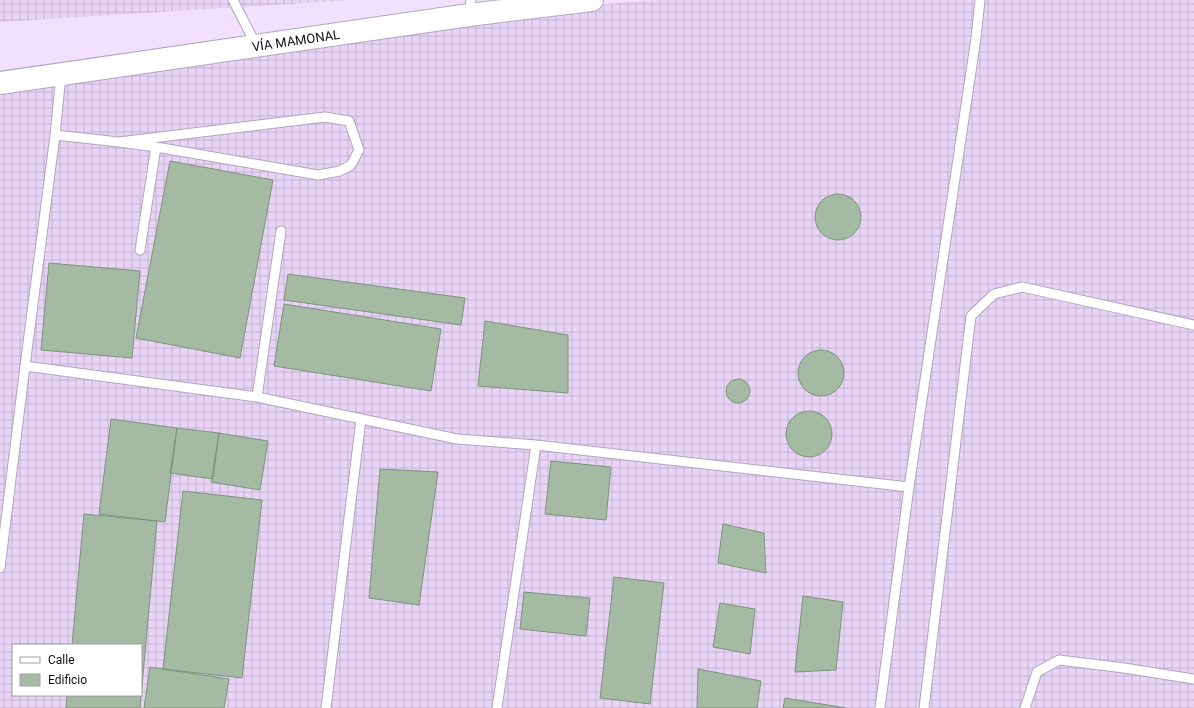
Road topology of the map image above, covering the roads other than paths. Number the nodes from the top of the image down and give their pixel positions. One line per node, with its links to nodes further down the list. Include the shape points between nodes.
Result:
1 (233, 0): 5 (lane)
2 (592, 0): 4 (street, VÍA MAMONAL)
3 (980, 0): 18 (lane)
4 (470, 8): 5 (street, VÍA MAMONAL)
5 (256, 46): 6 (street, VÍA MAMONAL)
6 (61, 75): 7 (street, VÍA MAMONAL); 8 (lane)
7 (0, 83)
8 (55, 135): 9 (lane); 14 (lane)
9 (119, 142): 10 (lane); 10 (lane, via 325,117 348,121 359,150 351,165 340,171 318,175)
10 (156, 147): 12 (lane)
11 (281, 231): 15 (lane)
12 (140, 250)
13 (1194, 325): 24 (lane, via 1022,287 994,294 971,316)
14 (25, 366): 15 (lane); 19 (lane)
15 (257, 397): 16 (lane)
16 (361, 419): 17 (lane, via 457,439); 21 (lane)
17 (536, 445): 18 (lane); 22 (lane)
18 (909, 487): 23 (lane)
19 (0, 568)
20 (1194, 678): 25 (lane, via 1059,660 1037,672)
21 (326, 708)
22 (497, 708)
23 (880, 708)
24 (924, 708)
25 (1025, 708)

